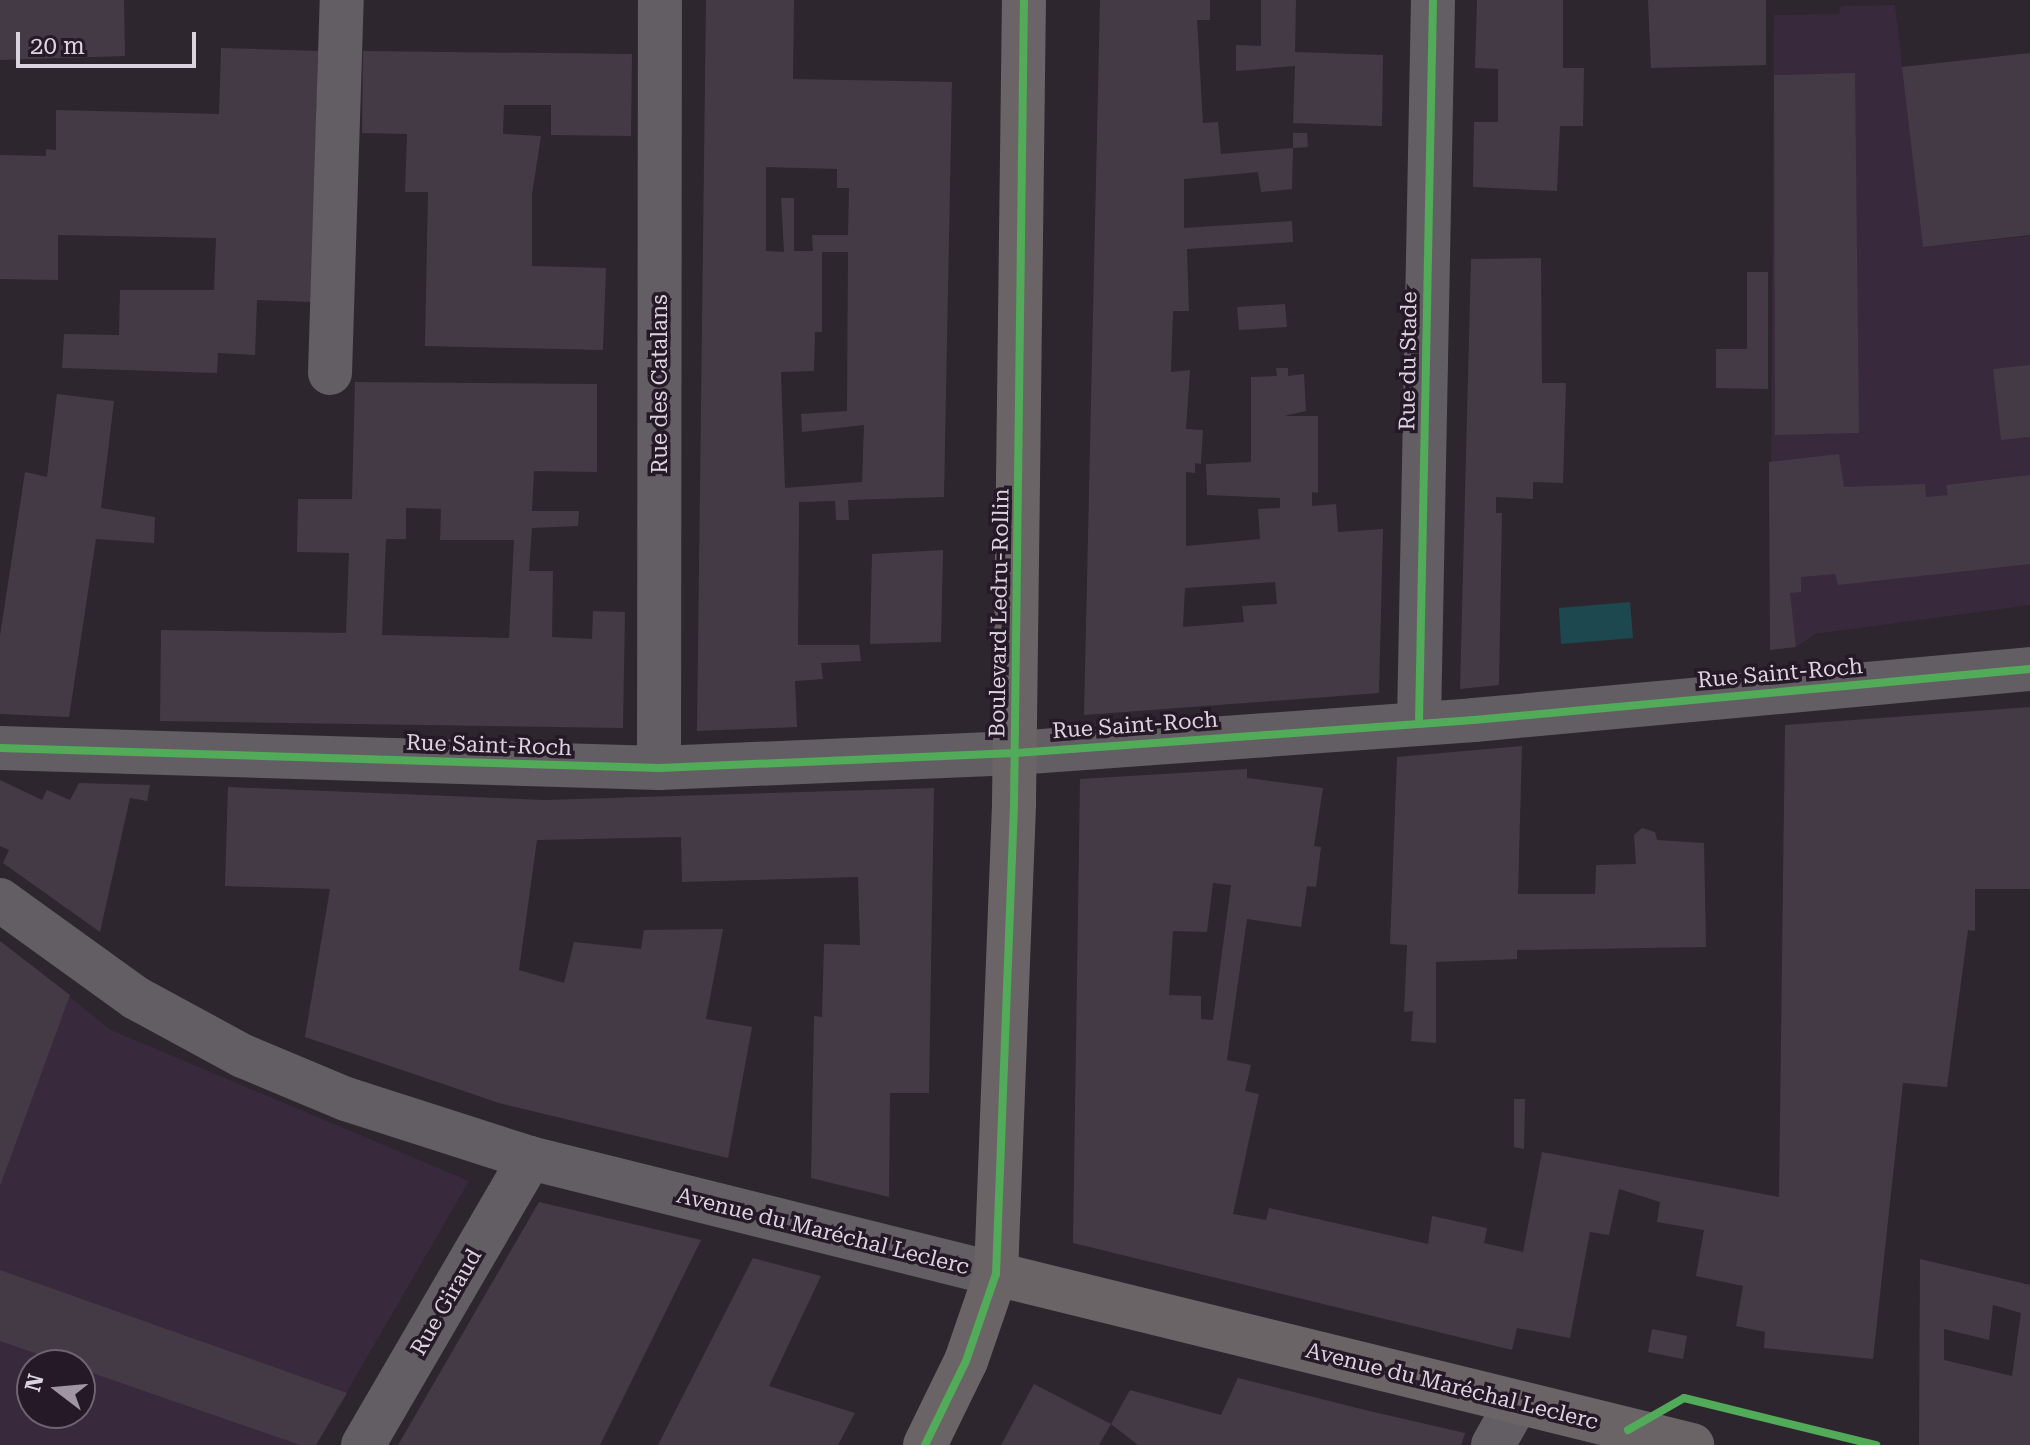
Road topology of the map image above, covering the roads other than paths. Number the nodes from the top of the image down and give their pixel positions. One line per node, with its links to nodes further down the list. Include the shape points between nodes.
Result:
1 (342, 0): 5 (street)
2 (660, 0): 10 (street, Rue des Catalans)
3 (1024, 0): 9 (main road, Boulevard Ledru-Rollin)
4 (1433, 0): 7 (street, Rue du Stade)
5 (330, 373)
6 (2030, 669): 7 (street, Rue Saint-Roch)
7 (1419, 722): 9 (street, Rue Saint-Roch)
8 (0, 748): 10 (street, Rue Saint-Roch)
9 (1015, 753): 10 (street, Rue Saint-Roch); 13 (main road, Boulevard Ledru-Rollin)
10 (659, 768)
11 (0, 900): 12 (street, Avenue du Maréchal Leclerc, via 136,998 243,1056 346,1099)
12 (530, 1158): 13 (street, Avenue du Maréchal Leclerc); 15 (street, Rue Giraud)
13 (996, 1274): 14 (main road, Avenue du Maréchal Leclerc); 16 (main road, Boulevard Ledru-Rollin, via 966,1361)
14 (1516, 1404): 17 (street); 18 (main road, Avenue du Maréchal Leclerc)
15 (363, 1445)
16 (925, 1445)
17 (1493, 1445)
18 (1692, 1445)

